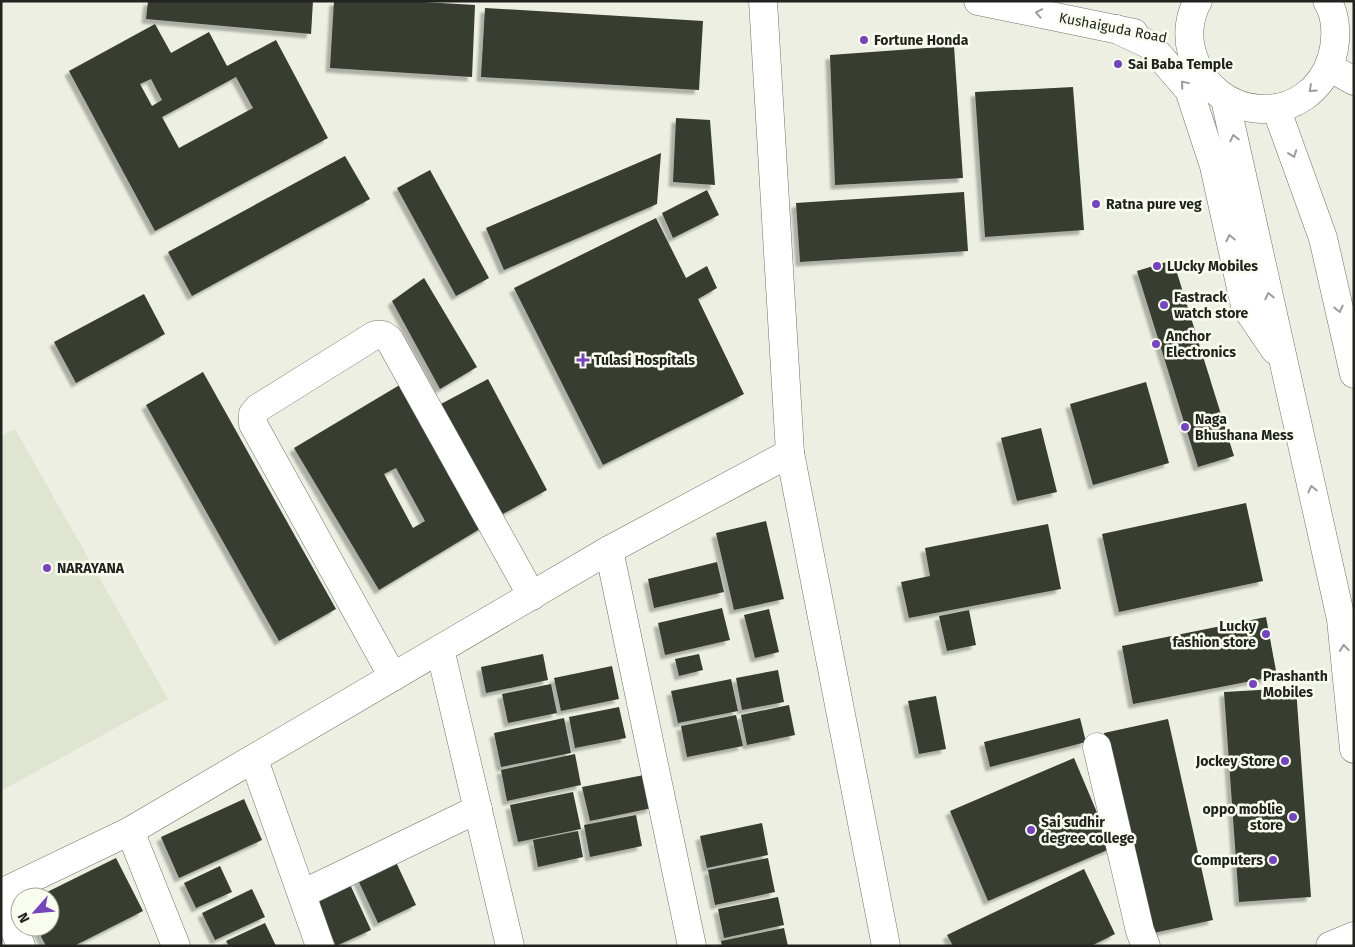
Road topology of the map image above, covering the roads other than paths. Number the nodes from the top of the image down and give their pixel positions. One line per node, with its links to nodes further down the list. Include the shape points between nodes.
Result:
1 (763, 1): 14 (street)
2 (978, 1): 6 (street, Kushaiguda Road, one-way to 2)
3 (1198, 1): 7 (street, via 1190,24)
4 (1328, 3): 5 (street); 8 (street, via 1335,25 1335,47)
5 (1354, 18)
6 (1116, 29): 7 (street, Kushaiguda Road); 12 (street, one-way to 6, via 1245,306 1214,166 1189,90 1150,45)
7 (1189, 44): 10 (street, via 1196,66 1208,84)
8 (1329, 67): 9 (street); 11 (street, one-way to 11, via 1316,86 1298,100)
9 (1354, 81)
10 (1225, 99): 11 (street, via 1258,109); 12 (street, one-way to 10)
11 (1276, 108): 13 (street, one-way to 13, via 1323,238)
12 (1283, 361): 20 (street, one-way to 12, via 1341,619)
13 (1354, 374)
14 (790, 453): 15 (street); 32 (street)
15 (609, 550): 16 (street); 31 (street)
16 (532, 596): 17 (street); 18 (street, via 389,339 375,335 258,408 253,414 252,424)
17 (440, 649): 18 (street); 22 (street)
18 (393, 677): 21 (street)
19 (1097, 747): 33 (street)
20 (1354, 749)
21 (254, 760): 23 (street); 24 (street)
22 (478, 809): 24 (street); 27 (street)
23 (130, 831): 25 (street); 29 (street)
24 (302, 894): 30 (street)
25 (1, 895): 28 (street)
26 (1354, 936): 34 (street)
27 (506, 944)
28 (21, 946)
29 (176, 946)
30 (320, 946)
31 (692, 946)
32 (886, 946)
33 (1146, 946)
34 (1330, 946)

